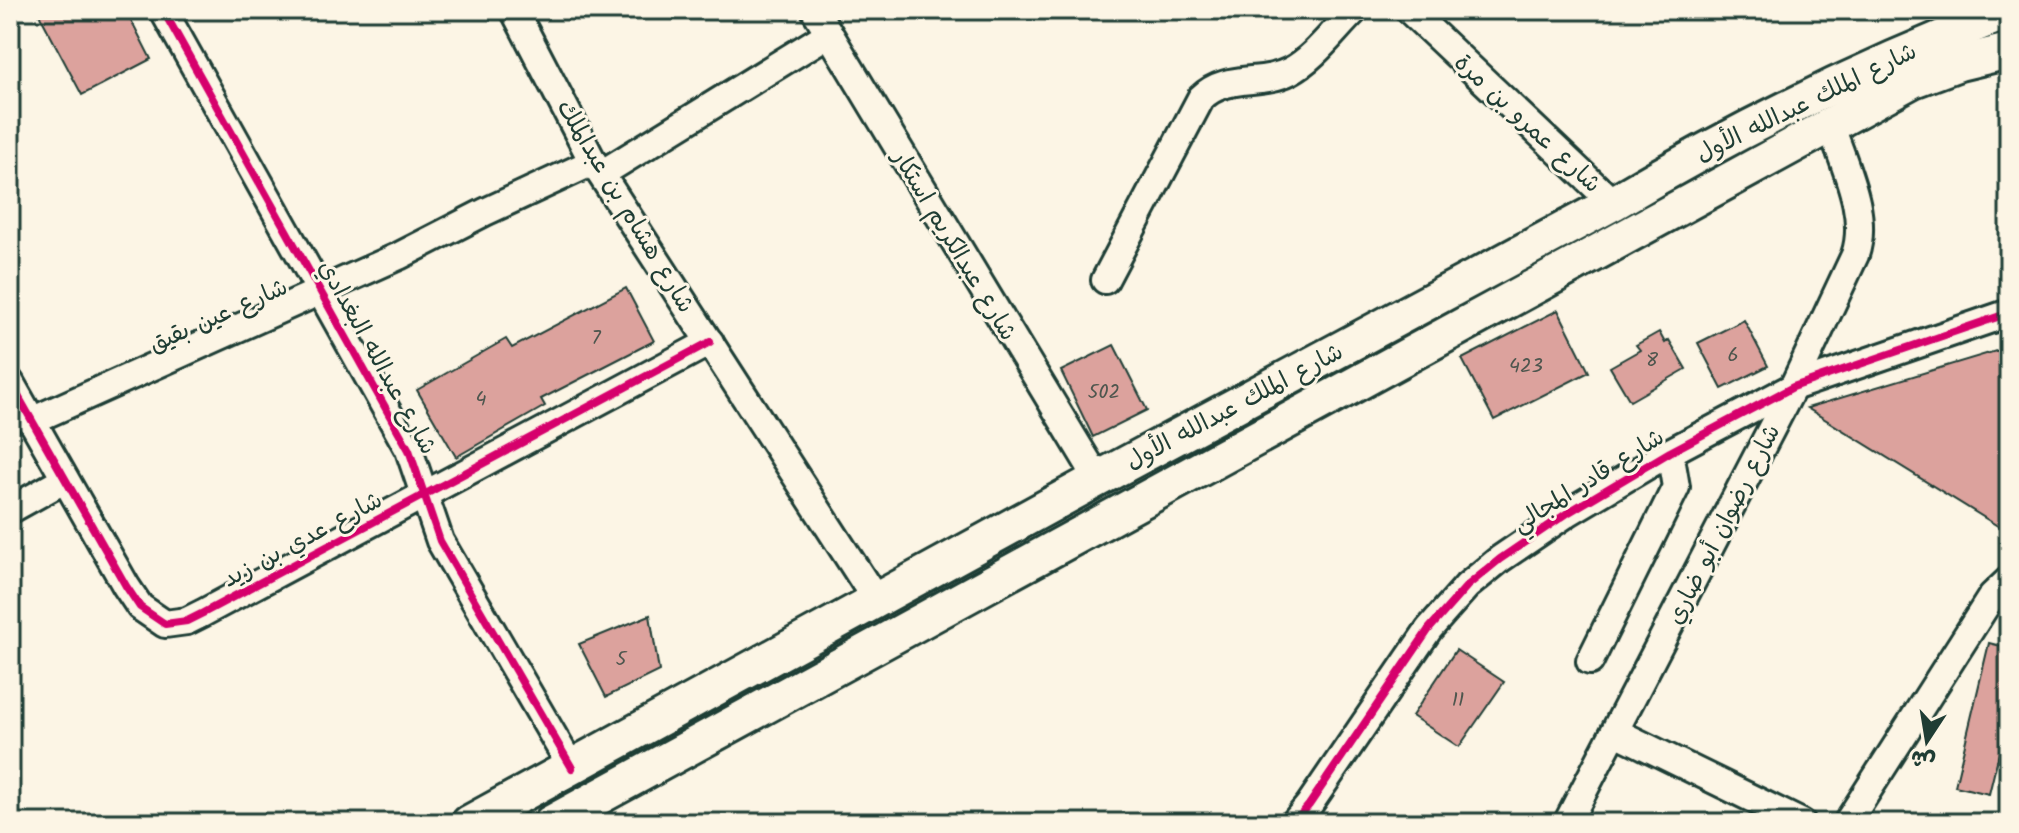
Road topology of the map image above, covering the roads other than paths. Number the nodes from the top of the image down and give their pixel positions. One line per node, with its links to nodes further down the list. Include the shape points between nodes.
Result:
1 (163, 10): 15 (street, شارع عبدالله البغدادي)
2 (514, 10): 12 (street, شارع هشام بن عبدالملك)
3 (815, 10): 8 (street, شارع عبدالكريم استكار)
4 (1355, 10): 14 (street, via 1289,71 1217,85 1201,98)
5 (1409, 10): 13 (street, شارع عمرو بن مرة)
6 (1945, 10): 9 (main road)
7 (2009, 11): 9 (main road, شارع الملك عبدالله الأول)
8 (828, 34): 12 (street, شارع عين بقيق); 22 (street, شارع عبدالكريم استكار)
9 (1919, 46): 13 (main road, شارع الملك عبدالله الأول, via 1676,166)
10 (2009, 51): 11 (main road, شارع الملك عبدالله الأول, via 1913,80)
11 (1831, 126): 19 (street, شارع رضوان أبو ضاري, via 1858,213 1859,243); 32 (main road, شارع الملك عبدالله الأول)
12 (597, 168): 15 (street, شارع عين بقيق); 17 (street, شارع هشام بن عبدالملك)
13 (1613, 203): 22 (main road, شارع الملك عبدالله الأول)
14 (1105, 280)
15 (319, 292): 20 (street, شارع عين بقيق); 24 (street, شارع عبدالله البغدادي, via 409,450)
16 (2009, 313): 19 (street, شارع قادر المجالي)
17 (710, 342): 24 (street, شارع عدي بن زيد); 27 (street, شارع هشام بن عبدالملك)
18 (10, 382): 20 (street, شارع عدي بن زيد)
19 (1793, 387): 21 (street, شارع قادر المجالي); 29 (street, شارع رضوان أبو ضاري)
20 (31, 421): 23 (street, شارع عدي بن زيد)
21 (1670, 452): 28 (street, via 1676,487); 33 (street, شارع قادر المجالي, via 1569,512 1467,586 1429,629)
22 (1098, 479): 27 (main road, شارع الملك عبدالله الأول)
23 (64, 480): 24 (street, شارع عدي بن زيد, via 140,607 165,624 187,621); 25 (street)
24 (426, 497): 30 (street, شارع عبدالله البغدادي, via 440,541)
25 (10, 510)
26 (2003, 590): 36 (street)
27 (876, 600): 30 (main road, شارع الملك عبدالله الأول)
28 (1590, 661)
29 (1616, 732): 34 (street, شارع رضوان أبو ضاري); 35 (street)
30 (572, 768): 31 (main road, شارع الملك عبدالله الأول)
31 (469, 823)
32 (551, 823)
33 (1294, 823)
34 (1567, 823)
35 (1802, 823)
36 (1847, 823)

